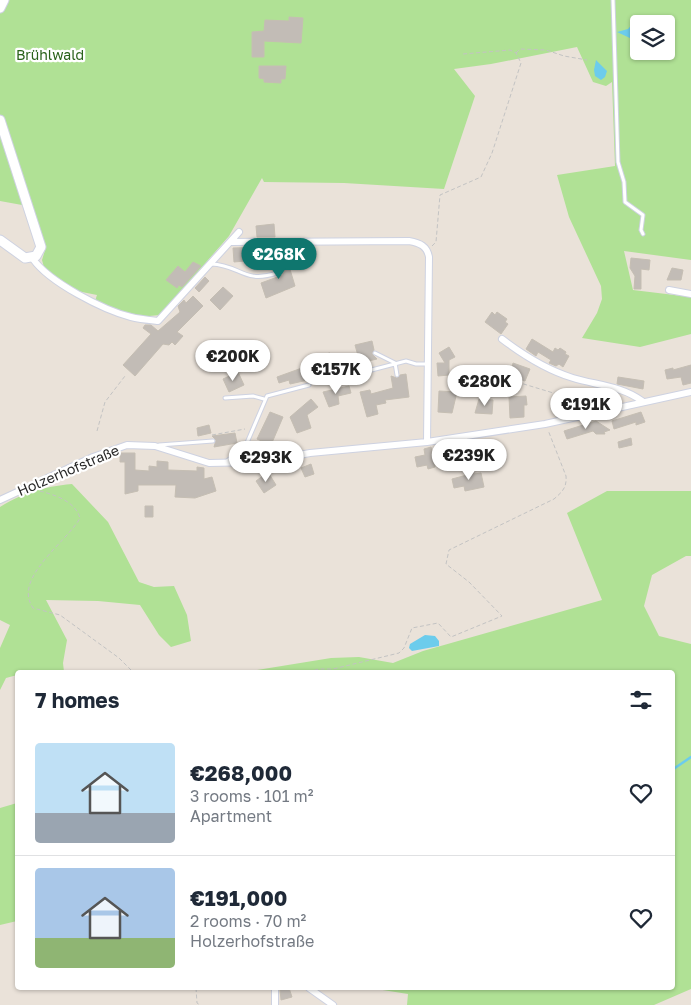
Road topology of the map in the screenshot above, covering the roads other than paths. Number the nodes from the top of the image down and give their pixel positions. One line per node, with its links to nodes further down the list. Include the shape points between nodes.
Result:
1 (4, 0): 3 (main road)
2 (614, 0): 6 (lane, via 618,162 625,202 643,216)
3 (0, 8)
4 (0, 120): 9 (main road, via 40,242 39,251)
5 (240, 232): 8 (street)
6 (643, 234)
7 (0, 240): 9 (main road, via 21,256)
8 (232, 242): 10 (street); 17 (street, via 419,242 428,250)
9 (33, 258): 10 (street, via 46,274 103,307 132,317 158,321)
10 (211, 264): 11 (lane, via 256,278)
11 (277, 273)
12 (668, 290): 13 (street)
13 (691, 294)
14 (502, 338): 24 (street, via 532,360 571,378 631,392)
15 (375, 353): 16 (lane)
16 (395, 363): 17 (lane); 18 (lane); 19 (lane, via 341,378)
17 (426, 364): 26 (street)
18 (397, 375)
19 (332, 384)
20 (309, 385): 23 (lane)
21 (691, 392): 24 (street, Holzerhofstraße)
22 (225, 398): 23 (lane, via 253,396)
23 (264, 399): 28 (lane, via 246,445)
24 (642, 401): 26 (street, Holzerhofstraße, via 561,421)
25 (213, 441): 27 (lane)
26 (427, 442): 28 (street, Holzerhofstraße)
27 (155, 446): 28 (street, Holzerhofstraße, via 209,463); 29 (street, Holzerhofstraße, via 127,445 93,456)
28 (224, 464)
29 (0, 500)
30 (275, 990): 32 (street)
31 (312, 990): 33 (street)
32 (275, 1005)
33 (333, 1005)

